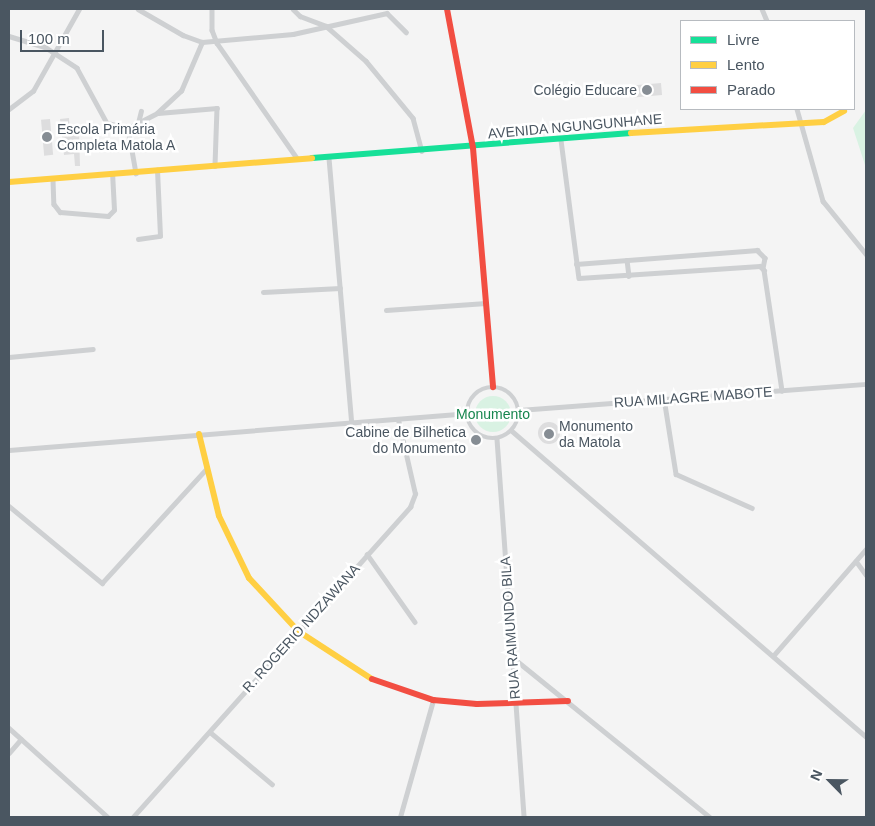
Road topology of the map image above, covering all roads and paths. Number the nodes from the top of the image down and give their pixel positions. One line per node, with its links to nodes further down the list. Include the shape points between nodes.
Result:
1 (79, 9): 11 (street)
2 (138, 9): 9 (street)
3 (212, 9): 10 (street)
4 (293, 9): 6 (street, via 300,16)
5 (447, 9): 21 (street)
6 (326, 26): 7 (street, via 387,13); 10 (street, via 293,34); 22 (street, via 366,61 413,118)
7 (406, 32)
8 (9, 36): 11 (street)
9 (202, 42): 10 (street); 16 (street, via 188,80)
10 (216, 42): 23 (street)
11 (54, 53): 12 (street, via 33,92); 19 (street, via 78,68 106,123)
12 (9, 109)
13 (797, 110): 17 (street)
14 (141, 111): 18 (street)
15 (844, 111): 17 (street, AVENIDA NGUNGUNHANE, via 833,120)
16 (158, 113): 18 (street); 25 (street, via 217,108)
17 (799, 122): 20 (street, AVENIDA NGUNGUNHANE); 32 (street, via 827,209)
18 (138, 123): 19 (street)
19 (128, 128): 27 (street)
20 (561, 140): 21 (street, AVENIDA NGUNGUNHANE); 34 (street)
21 (473, 148): 22 (street, AVENIDA NGUNGUNHANE); 39 (street)
22 (422, 151): 24 (street, AVENIDA NGUNGUNHANE)
23 (298, 158): 24 (street, AVENIDA NGUNGUNHANE); 25 (street, AVENIDA NGUNGUNHANE)
24 (329, 158): 37 (street)
25 (215, 166): 26 (street)
26 (157, 170): 27 (street); 31 (street, via 160,236)
27 (136, 173): 28 (street)
28 (112, 174): 29 (street); 29 (street, via 114,210 108,216 60,212 54,204)
29 (53, 180): 30 (street)
30 (9, 182)
31 (138, 239)
32 (866, 254)
33 (627, 260): 34 (street); 35 (street, via 757,250 765,258); 36 (street)
34 (576, 264): 36 (street, via 580,278)
35 (763, 268): 36 (street); 45 (street)
36 (629, 276)
37 (340, 288): 38 (street); 50 (street)
38 (263, 292)
39 (486, 303): 40 (street); 44 (street)
40 (386, 310)
41 (93, 349): 42 (street)
42 (9, 357)
43 (866, 384): 45 (street, RUA MILAGRE MABOTE)
44 (493, 387): 47 (street, via 513,396); 48 (street, via 474,396)
45 (782, 391): 46 (street, RUA MILAGRE MABOTE)
46 (664, 398): 47 (street, RUA MILAGRE MABOTE); 57 (street, via 676,474)
47 (519, 410): 51 (street)
48 (467, 413): 49 (street); 53 (street, via 476,433)
49 (398, 420): 50 (street); 59 (street, R. ROGERIO NDZAWANA, via 414,500)
50 (352, 424): 52 (street)
51 (512, 431): 53 (street); 65 (street)
52 (199, 434): 54 (street); 55 (street)
53 (497, 439): 64 (street, RUA RAIMUNDO BILA)
54 (9, 450)
55 (206, 469): 56 (street, via 102,583); 63 (street, via 219,516 249,578)
56 (9, 506)
57 (752, 508)
58 (866, 549): 60 (street)
59 (367, 554): 62 (street); 63 (street, R. ROGERIO NDZAWANA)
60 (856, 561): 61 (street); 65 (street)
61 (866, 575)
62 (415, 622)
63 (298, 631): 66 (street, via 346,666); 70 (street, R. ROGERIO NDZAWANA)
64 (511, 656): 67 (street); 68 (street, RUA RAIMUNDO BILA)
65 (773, 656): 71 (street)
66 (433, 700): 68 (street); 77 (street)
67 (568, 701): 68 (street); 79 (street)
68 (515, 703): 78 (street, RUA RAIMUNDO BILA)
69 (9, 728): 72 (street)
70 (210, 732): 74 (street); 76 (street, R. ROGERIO NDZAWANA)
71 (866, 736)
72 (21, 739): 73 (street); 75 (street)
73 (9, 754)
74 (272, 784)
75 (108, 817)
76 (133, 817)
77 (400, 817)
78 (524, 817)
79 (710, 817)

